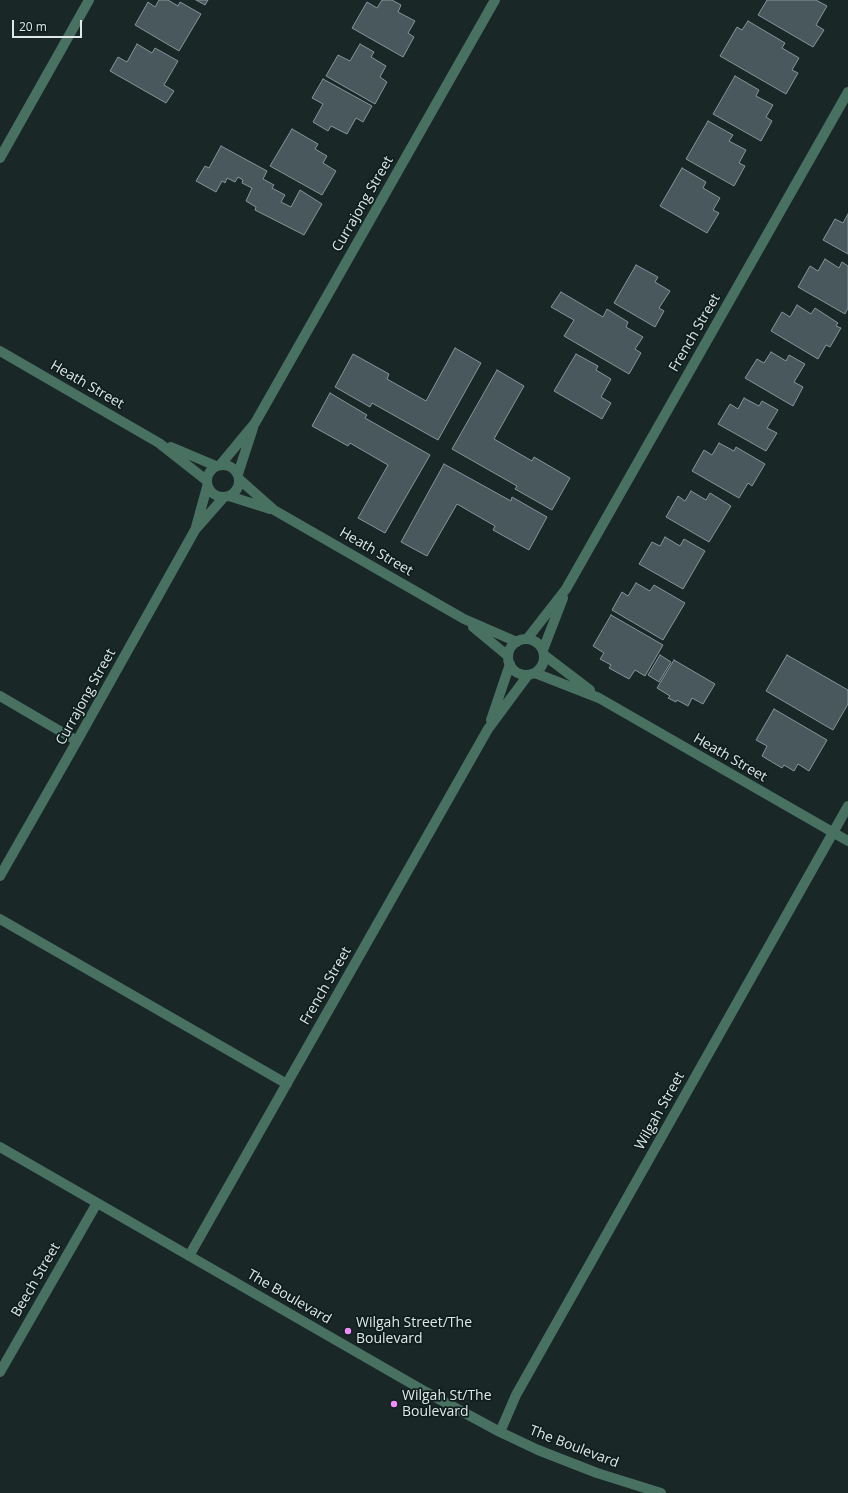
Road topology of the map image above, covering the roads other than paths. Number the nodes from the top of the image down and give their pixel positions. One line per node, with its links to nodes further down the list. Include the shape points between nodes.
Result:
1 (89, 0): 4 (street)
2 (495, 0): 6 (street, Currajong Street)
3 (848, 92): 14 (street, French Street)
4 (0, 158)
5 (0, 351): 7 (street, Heath Street)
6 (255, 423): 8 (street, Currajong Street); 9 (street, Currajong Street)
7 (160, 443): 8 (street, Heath Street); 10 (street, Heath Street)
8 (219, 465): 9 (street, via 231,467); 10 (street, via 209,471)
9 (238, 477): 11 (street, via 237,489); 12 (street, Heath Street)
10 (207, 484): 11 (street, via 214,495); 13 (street, Currajong Street)
11 (227, 496): 12 (street, Heath Street); 13 (street, Currajong Street)
12 (274, 510): 15 (street, Heath Street)
13 (195, 530): 24 (street, Currajong Street)
14 (566, 589): 16 (street, French Street); 18 (street, French Street)
15 (464, 619): 17 (street, Heath Street); 19 (street, Heath Street)
16 (527, 639): 17 (street); 18 (street, via 537,642)
17 (516, 642): 19 (street, via 512,646)
18 (544, 653): 20 (street, via 542,665); 22 (street, Heath Street)
19 (509, 660): 20 (street, via 517,673); 23 (street, French Street)
20 (532, 674): 22 (street, Heath Street); 23 (street, French Street)
21 (0, 696): 24 (street)
22 (599, 698): 26 (street, Heath Street)
23 (488, 729): 30 (street, French Street)
24 (78, 741): 28 (street, Currajong Street)
25 (848, 806): 26 (street, Wilgah Street)
26 (833, 833): 27 (street, Heath Street); 35 (street, Wilgah Street, via 516,1395)
27 (848, 841)
28 (0, 876)
29 (0, 919): 30 (street)
30 (286, 1084): 33 (street, French Street)
31 (0, 1147): 32 (street, The Boulevard)
32 (97, 1203): 33 (street, The Boulevard); 34 (street, Beech Street)
33 (189, 1256): 35 (street, The Boulevard)
34 (1, 1366)
35 (500, 1432): 36 (street, The Boulevard, via 597,1473)
36 (661, 1493)

